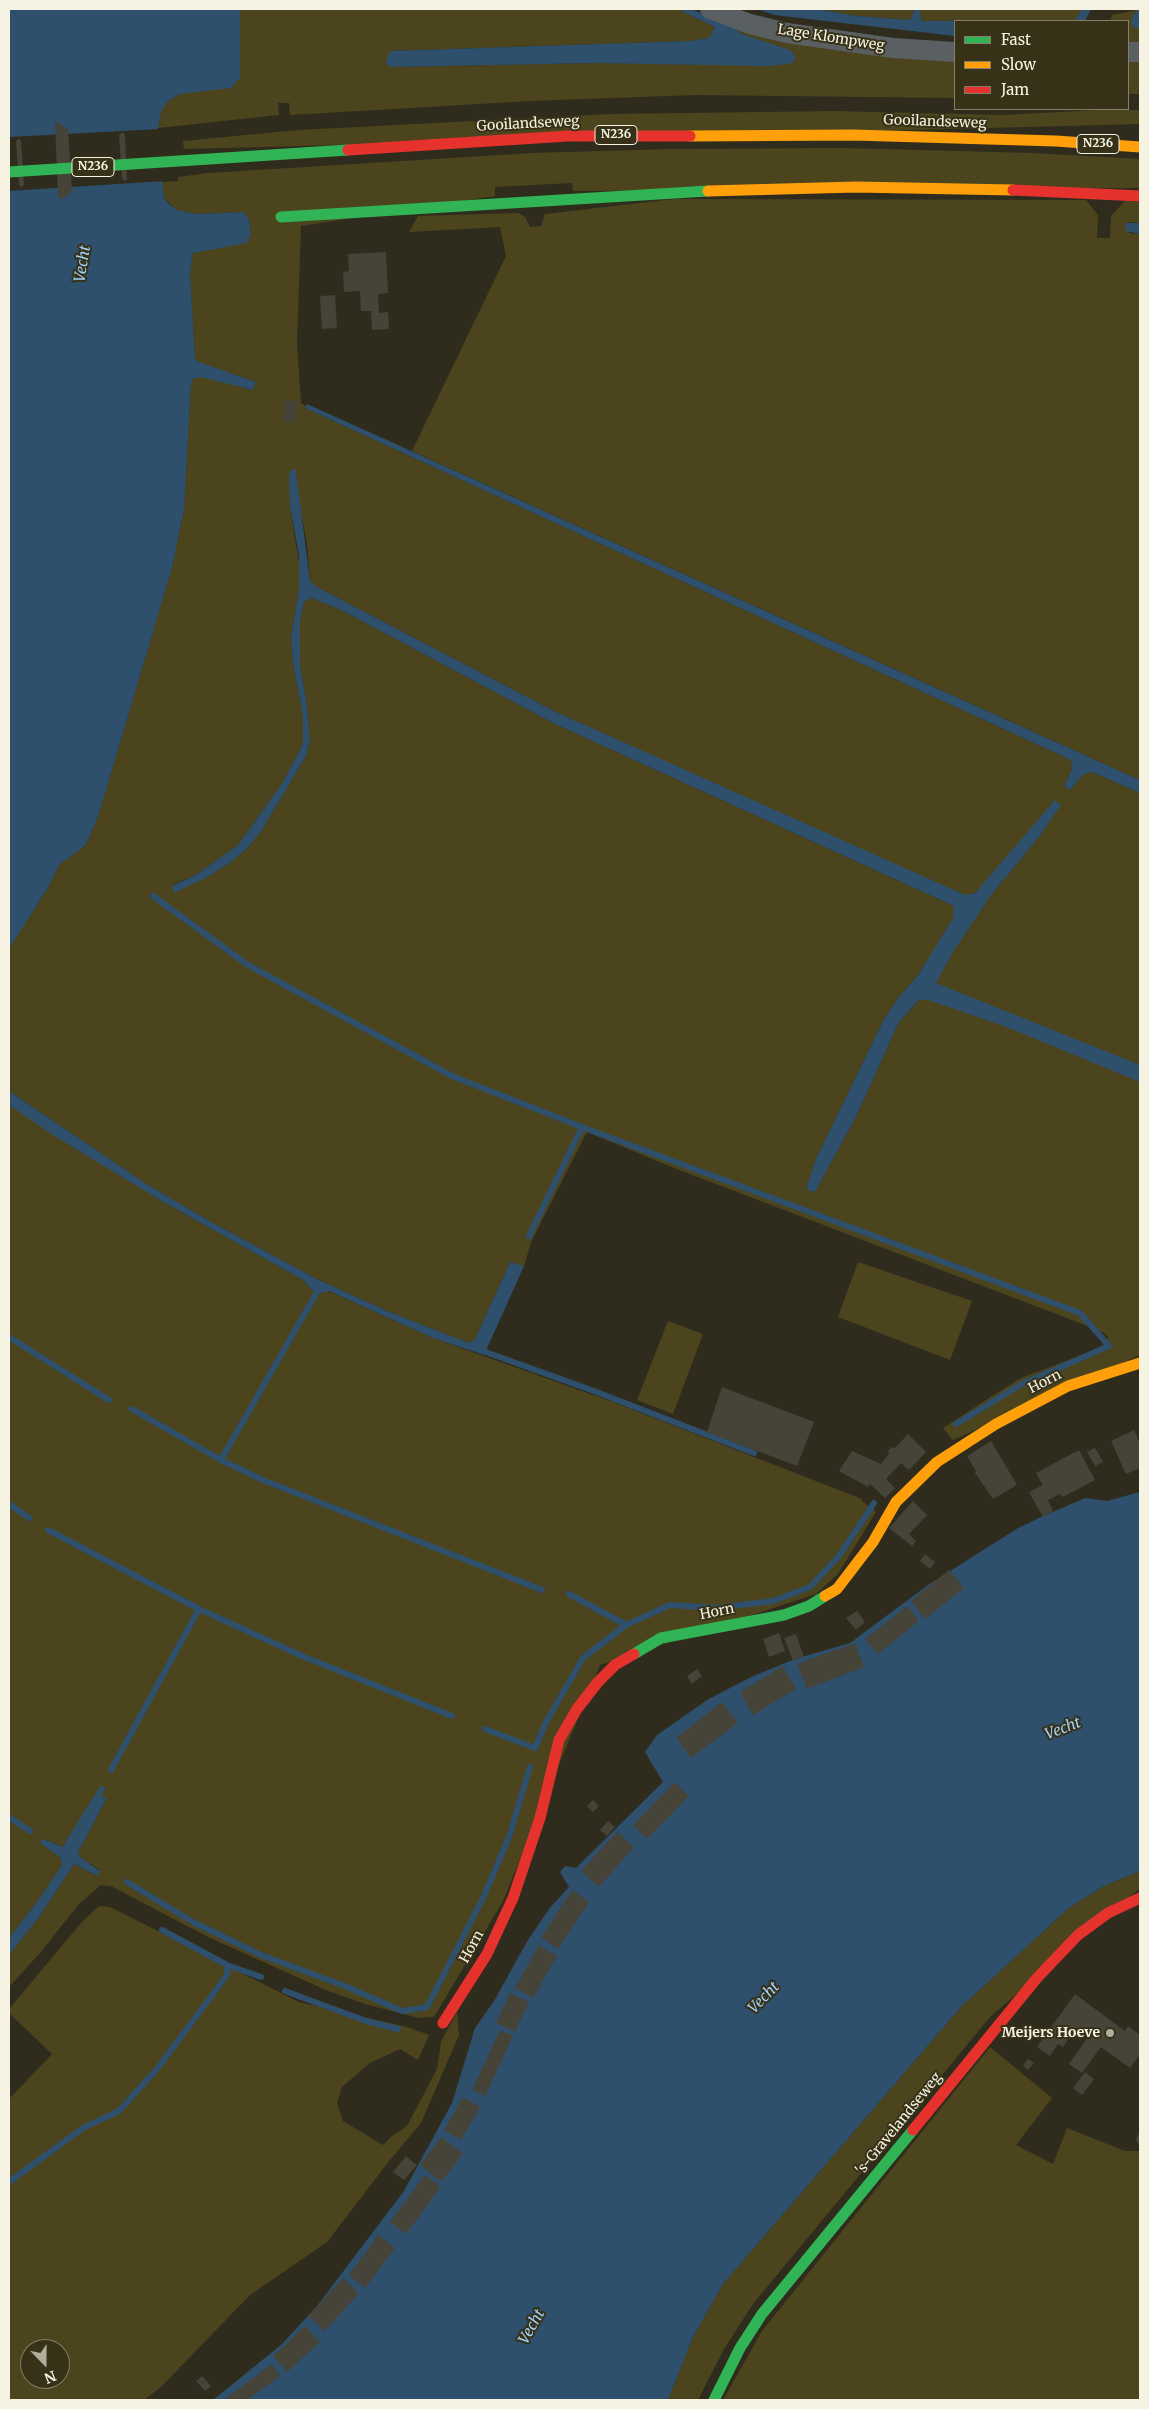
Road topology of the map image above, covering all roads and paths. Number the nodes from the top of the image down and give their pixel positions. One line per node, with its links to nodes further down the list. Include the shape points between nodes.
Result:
1 (710, 9): 2 (street, Lage Klompweg, via 750,24 788,33 893,48)
2 (954, 52)
3 (1140, 147): 4 (street, Gooilandseweg / N236, via 854,135 568,136)
4 (9, 172)
5 (1140, 196): 6 (street, via 856,187 680,192)
6 (281, 217)
7 (1140, 1362): 9 (street, Horn, via 1068,1386 996,1424 937,1462 896,1502 873,1542 837,1590 784,1615 661,1638 615,1665 577,1709 559,1740 540,1818 513,1898 487,1954)
8 (1140, 1898): 10 (street, 's-Gravelandseweg, via 1108,1913 1086,1930 1037,1978 762,2314 740,2348)
9 (443, 2022)
10 (714, 2400)

